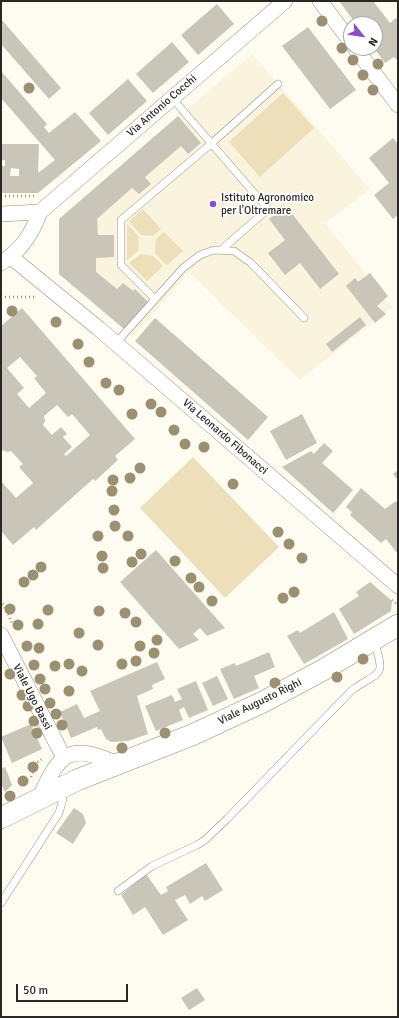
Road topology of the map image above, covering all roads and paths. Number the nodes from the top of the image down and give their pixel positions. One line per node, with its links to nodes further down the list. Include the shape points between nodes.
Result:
1 (285, 1): 6 (street, Via Antonio Cocchi)
2 (320, 1): 3 (street)
3 (343, 31)
4 (361, 56): 7 (street)
5 (278, 84): 8 (lane)
6 (172, 98): 8 (lane); 11 (street, Via Antonio Cocchi)
7 (398, 105)
8 (212, 143): 13 (lane, via 268,209); 17 (lane, via 121,220 121,265)
9 (1, 196): 10 (path)
10 (40, 196)
11 (40, 212): 12 (street); 14 (street, via 27,240)
12 (1, 214)
13 (221, 250): 17 (lane, via 200,255 182,268); 18 (lane, via 234,250 251,263)
14 (6, 260): 15 (street, Via Leonardo Fibonacci)
15 (47, 293): 16 (path); 19 (street, Via Leonardo Fibonacci)
16 (1, 297)
17 (154, 299): 19 (lane)
18 (304, 318)
19 (116, 344): 20 (street, Via Leonardo Fibonacci)
20 (398, 586)
21 (1, 600): 23 (path)
22 (398, 625): 24 (main road, Viale Augusto Righi)
23 (8, 631): 26 (street, Viale Ugo Bassi)
24 (374, 641): 27 (main road, Viale Augusto Righi, via 251,708 186,737); 31 (lane, via 381,664 375,676 352,690 205,840 152,866)
25 (46, 755): 29 (path, via 38,762)
26 (64, 758): 27 (street, via 86,752); 29 (street)
27 (115, 763): 28 (main road, Viale Augusto Righi)
28 (59, 788): 29 (main road, Viale Augusto Righi); 32 (lane, via 63,799 59,813)
29 (34, 790): 30 (main road, Viale Augusto Righi)
30 (1, 818)
31 (118, 891)
32 (1, 903)

